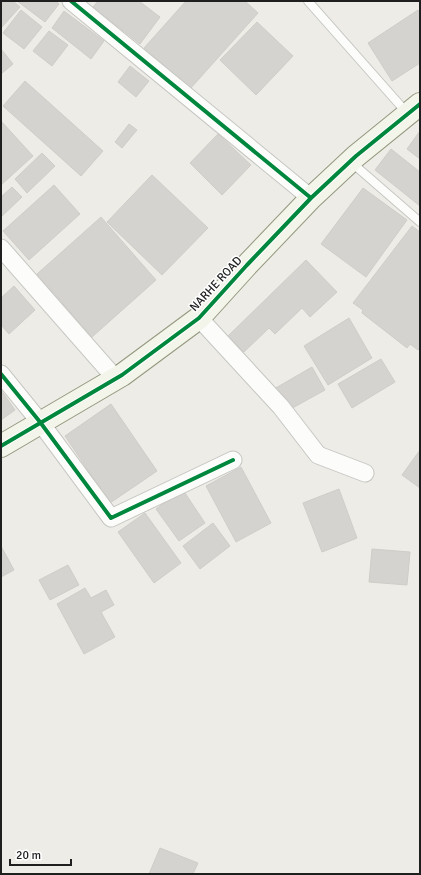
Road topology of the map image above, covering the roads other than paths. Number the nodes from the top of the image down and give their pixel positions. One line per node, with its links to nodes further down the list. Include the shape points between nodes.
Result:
1 (71, 1): 5 (street)
2 (308, 1): 3 (lane)
3 (414, 109): 4 (street, NARHE ROAD)
4 (350, 161): 5 (street, NARHE ROAD); 6 (lane)
5 (311, 198): 8 (street, NARHE ROAD)
6 (420, 222)
7 (1, 248): 10 (street)
8 (199, 318): 10 (street, NARHE ROAD); 14 (street, via 281,407 318,455)
9 (1, 374): 11 (street)
10 (116, 378): 11 (street, NARHE ROAD)
11 (40, 422): 12 (street, NARHE ROAD); 13 (street, via 112,518)
12 (1, 446)
13 (233, 460)
14 (365, 473)

